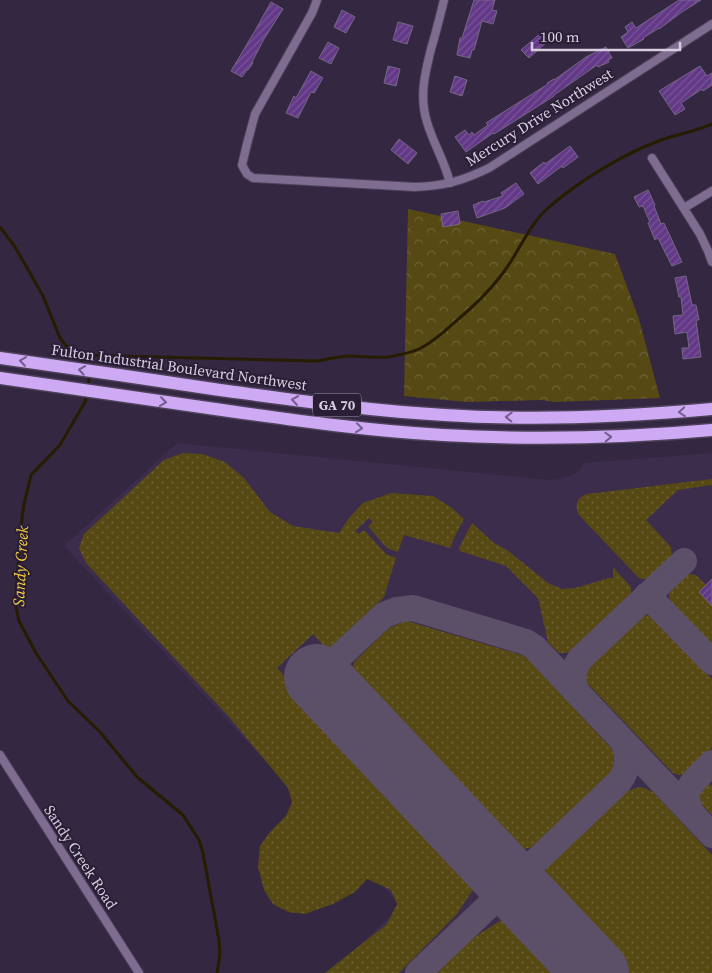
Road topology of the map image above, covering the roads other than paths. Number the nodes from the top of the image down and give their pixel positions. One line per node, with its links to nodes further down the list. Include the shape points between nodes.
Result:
1 (317, 0): 5 (street, Mercury Drive Northwest, via 255,114 242,165 247,174 253,178 414,187)
2 (444, 0): 5 (street, via 425,76 423,106)
3 (712, 24): 5 (street, Mercury Drive Northwest, via 489,168)
4 (652, 158): 7 (street)
5 (450, 183)
6 (712, 191): 7 (street)
7 (684, 208): 8 (street)
8 (712, 262)
9 (0, 358): 11 (main road, Fulton Industrial Boulevard Northwest / GA 70, one-way to 9, via 558,419 373,410)
10 (0, 378): 12 (main road, GA 70, one-way to 12, via 296,421 443,435 559,438)
11 (712, 409)
12 (712, 430)
13 (0, 755): 14 (street, Sandy Creek Road)
14 (139, 973)

